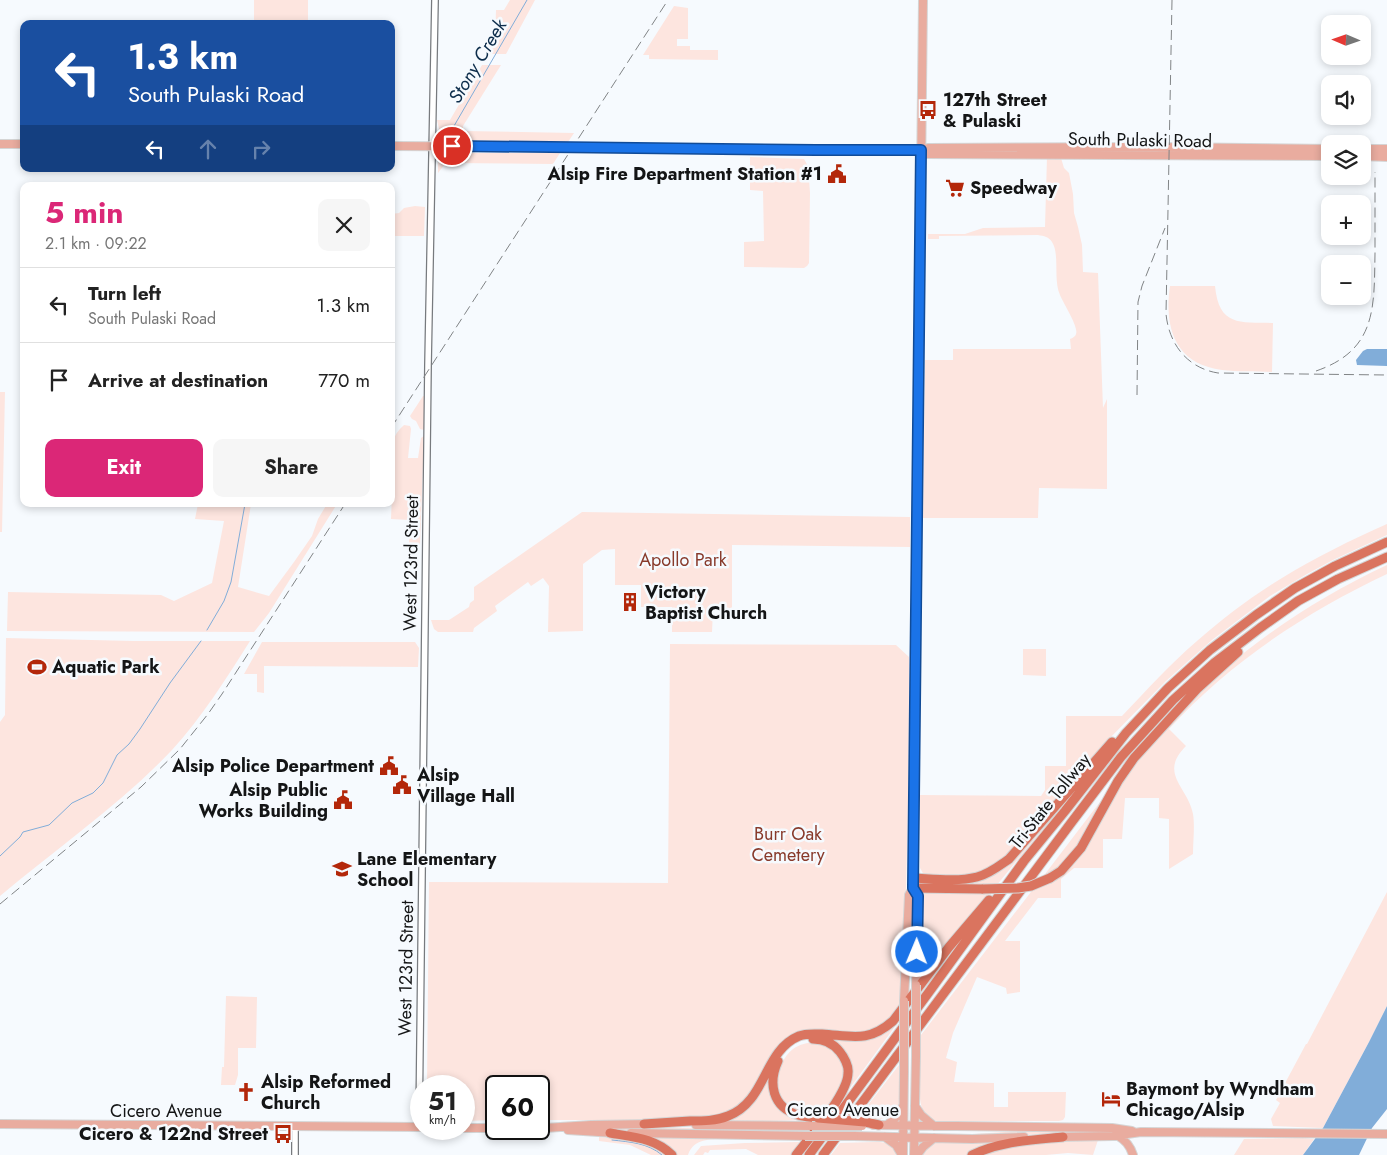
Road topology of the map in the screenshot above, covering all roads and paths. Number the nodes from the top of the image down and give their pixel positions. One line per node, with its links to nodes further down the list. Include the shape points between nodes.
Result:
1 (435, 0): 6 (street, West 123rd Street)
2 (923, 0): 9 (main road)
3 (0, 144): 4 (main road)
4 (20, 144)
5 (395, 146): 6 (main road, South Pulaski Road)
6 (433, 146): 9 (main road, South Pulaski Road, bridge); 21 (street, West 123rd Street)
7 (1321, 149): 9 (main road, South Pulaski Road, via 997,147)
8 (1371, 149): 10 (main road)
9 (921, 150): 11 (main road, South Pulaski Road, via 928,154); 19 (main road)
10 (1387, 150)
11 (1321, 156)
12 (1371, 156): 13 (main road)
13 (1387, 157)
14 (1387, 542): 17 (highway, Tri-State Tollway, via 1335,566 1256,615 1210,650)
15 (1387, 557): 16 (highway, Tri-State Tollway, via 1298,601)
16 (1270, 622): 20 (highway, bridge, via 1197,689 1134,758 1081,848 1061,871 1031,886 1018,888); 48 (highway, Tri-State Tollway, via 1214,663 1172,700 1121,757)
17 (1126, 732): 18 (highway, Tri-State Tollway); 19 (highway, via 1113,740 1009,859 993,870 978,877 950,880)
18 (1024, 861): 26 (highway, via 883,1030 862,1037 802,1035 780,1049 756,1092 744,1106 728,1116); 47 (highway, Tri-State Tollway)
19 (913, 878): 20 (main road)
20 (913, 888): 22 (main road, bridge, via 909,895 904,1000); 23 (main road, bridge, via 918,896)
21 (421, 1075)
22 (904, 1104): 27 (main road, via 899,1115); 28 (main road)
23 (915, 1106): 29 (main road); 30 (main road)
24 (815, 1122): 26 (main road, Cicero Avenue); 27 (highway, bridge); 46 (highway, via 786,1109 777,1099 773,1086 780,1057 788,1048 806,1039 832,1044 844,1057 848,1073 846,1085 832,1108)
25 (0, 1124): 31 (main road, Cicero Avenue)
26 (644, 1124): 33 (main road, Cicero Avenue)
27 (883, 1125): 28 (main road, Cicero Avenue)
28 (904, 1125): 29 (main road, Cicero Avenue); 40 (main road)
29 (915, 1125): 30 (main road, Cicero Avenue); 41 (main road)
30 (934, 1126): 35 (main road, Cicero Avenue, via 1112,1128)
31 (296, 1127): 32 (main road, Cicero Avenue); 44 (street)
32 (410, 1127)
33 (550, 1128)
34 (550, 1129): 36 (main road, Cicero Avenue)
35 (1141, 1132): 37 (main road, Cicero Avenue); 38 (main road, Cicero Avenue)
36 (610, 1133): 39 (main road, Cicero Avenue, bridge); 45 (highway, via 649,1140)
37 (1387, 1134)
38 (1117, 1135): 42 (main road, Cicero Avenue); 52 (main road, via 1125,1140)
39 (885, 1137): 40 (main road, Cicero Avenue); 49 (main road)
40 (904, 1137): 41 (main road, Cicero Avenue); 49 (main road)
41 (914, 1137): 43 (main road, Cicero Avenue); 50 (main road)
42 (1063, 1137): 43 (main road, Cicero Avenue); 51 (highway, via 1000,1144)
43 (934, 1138): 50 (main road)
44 (295, 1155)
45 (672, 1155)
46 (796, 1155)
47 (809, 1155)
48 (823, 1155)
49 (903, 1155)
50 (915, 1155)
51 (972, 1155)
52 (1132, 1155)

